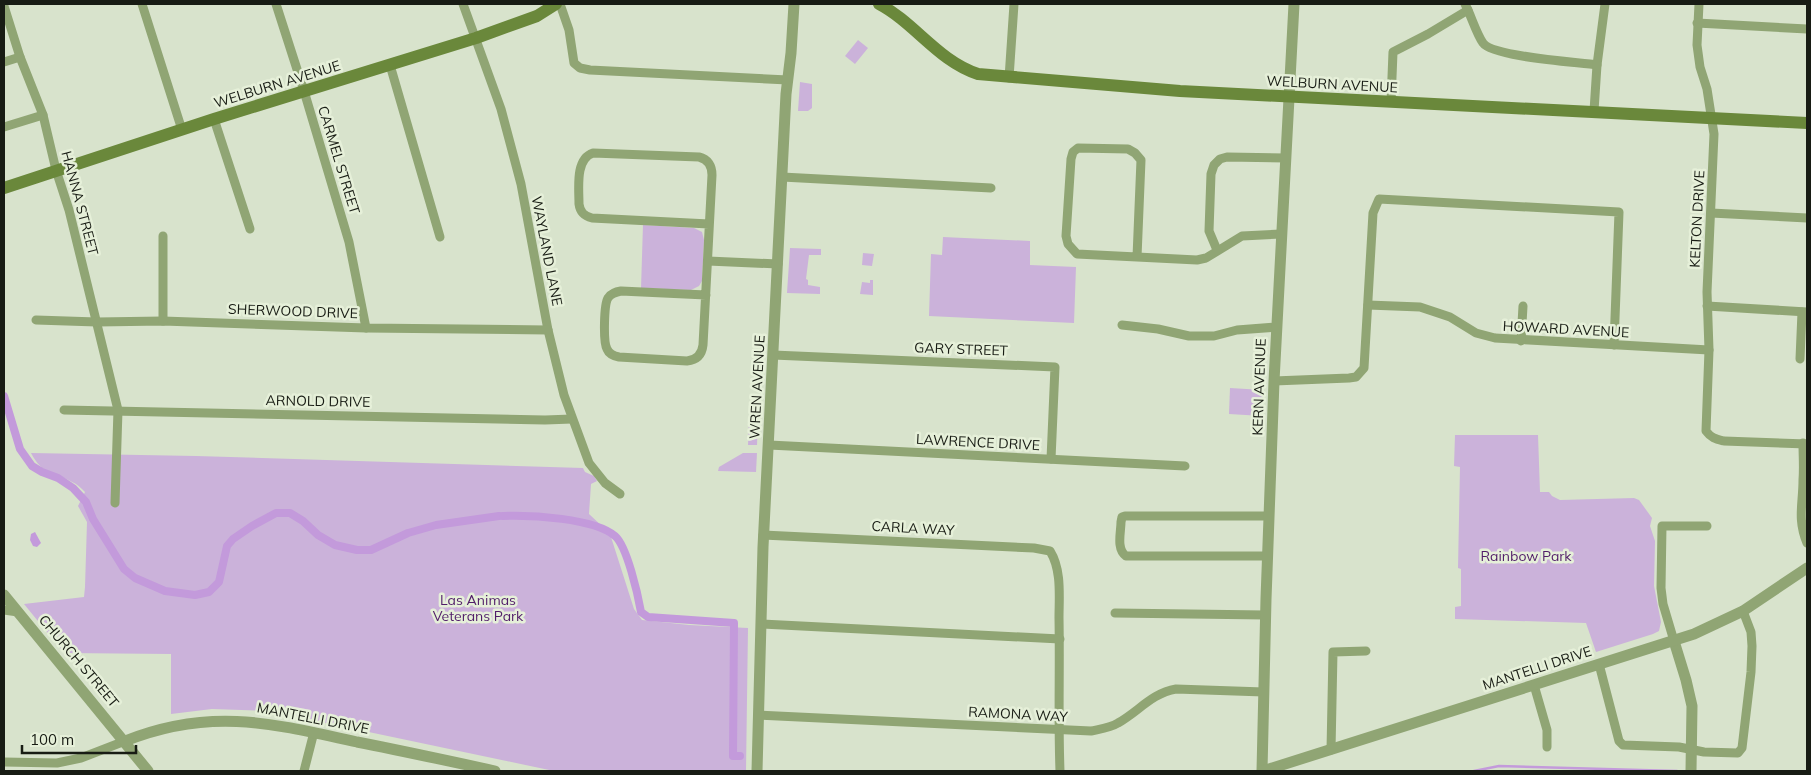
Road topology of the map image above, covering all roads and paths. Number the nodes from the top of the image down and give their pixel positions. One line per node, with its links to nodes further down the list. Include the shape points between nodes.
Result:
1 (142, 4): 31 (street)
2 (276, 4): 22 (street, CARMEL STREET)
3 (463, 4): 15 (street, WAYLAND LANE)
4 (558, 4): 15 (main road, WELBURN AVENUE, via 537,16); 21 (street, via 569,30 574,63 580,68)
5 (794, 4): 21 (street, WREN AVENUE)
6 (879, 4): 20 (main road, WELBURN AVENUE, via 964,70)
7 (1014, 4): 20 (street)
8 (1294, 4): 23 (street, KERN AVENUE)
9 (1605, 4): 19 (street)
10 (1699, 4): 13 (street, KELTON DRIVE)
11 (4, 6): 16 (street, HANNA STREET)
12 (1467, 7): 19 (street, via 1483,43 1491,49); 24 (street, via 1428,34 1393,52)
13 (1697, 23): 14 (street); 27 (street, KELTON DRIVE, via 1698,58)
14 (1807, 29)
15 (476, 38): 18 (main road, WELBURN AVENUE); 59 (street, WAYLAND LANE, via 502,109 521,184)
16 (20, 57): 17 (street); 26 (street, HANNA STREET)
17 (4, 62)
18 (390, 65): 22 (main road, WELBURN AVENUE); 43 (street)
19 (1597, 65): 25 (street)
20 (1009, 78): 23 (main road, WELBURN AVENUE)
21 (788, 80): 34 (street, WREN AVENUE)
22 (304, 91): 28 (main road, WELBURN AVENUE); 58 (street, CARMEL STREET, via 350,242)
23 (1290, 97): 24 (main road, WELBURN AVENUE); 32 (street, KERN AVENUE)
24 (1391, 102): 25 (main road, WELBURN AVENUE)
25 (1594, 112): 27 (main road, WELBURN AVENUE)
26 (43, 115): 30 (street); 33 (street, HANNA STREET)
27 (1713, 118): 29 (main road, WELBURN AVENUE); 37 (street, KELTON DRIVE)
28 (214, 119): 31 (main road, WELBURN AVENUE); 40 (street)
29 (1807, 123)
30 (4, 127)
31 (182, 130): 33 (main road, WELBURN AVENUE)
32 (1286, 158): 41 (street, KERN AVENUE); 44 (street, via 1227,158 1214,165 1209,231)
33 (56, 170): 35 (main road, WELBURN AVENUE); 55 (street, HANNA STREET)
34 (782, 177): 36 (street); 47 (street, WREN AVENUE)
35 (4, 188)
36 (992, 188)
37 (1711, 213): 38 (street); 51 (street, KELTON DRIVE)
38 (1807, 218)
39 (709, 224): 39 (street, via 712,175 709,164 699,157 598,152 584,158 579,204 582,213 592,218); 46 (street)
40 (250, 229)
41 (1281, 234): 44 (street, via 1242,236); 57 (street, KERN AVENUE)
42 (163, 236): 54 (street)
43 (440, 237)
44 (1217, 250): 45 (street, via 1197,260)
45 (1137, 257): 45 (street, via 1077,254 1068,244 1071,159 1078,148 1128,149 1141,160)
46 (708, 261): 47 (street); 48 (street)
47 (778, 264): 63 (street, WREN AVENUE)
48 (706, 295): 48 (street, via 704,345 699,356 687,361 619,357 608,351 605,306 612,294 621,291)
49 (1368, 305): 60 (street, HOWARD AVENUE, via 1420,307 1450,317 1476,333); 61 (street, via 1373,213 1378,199 1619,212); 65 (street, via 1366,360 1356,377)
50 (1523, 306): 60 (street)
51 (1707, 306): 52 (street); 62 (street, KELTON DRIVE)
52 (1804, 312): 64 (street)
53 (36, 320): 55 (street, SHERWOOD DRIVE)
54 (163, 320): 55 (street, SHERWOOD DRIVE); 58 (street, SHERWOOD DRIVE)
55 (97, 322): 67 (street, HANNA STREET)
56 (1122, 325): 57 (street, via 1189,336 1214,336 1237,330)
57 (1277, 327): 65 (street, KERN AVENUE)
58 (366, 328): 59 (street, SHERWOOD DRIVE)
59 (548, 330): 68 (street, WAYLAND LANE)
60 (1521, 341): 61 (street, HOWARD AVENUE)
61 (1614, 345): 62 (street, HOWARD AVENUE)
62 (1710, 350): 69 (street, KELTON DRIVE, via 1706,424 1710,436 1724,441)
63 (773, 355): 70 (street, WREN AVENUE); 71 (street, GARY STREET, via 1055,367)
64 (1800, 359)
65 (1274, 381): 75 (street, KERN AVENUE)
66 (64, 410): 67 (street, ARNOLD DRIVE)
67 (118, 410): 68 (street, ARNOLD DRIVE); 74 (street, HANNA STREET)
68 (572, 419): 73 (street, WAYLAND LANE, via 589,463 605,483)
69 (1805, 444): 78 (street, via 1800,515)
70 (769, 445): 71 (street, LAWRENCE DRIVE); 77 (street, WREN AVENUE)
71 (1051, 459): 72 (street, LAWRENCE DRIVE)
72 (1185, 466)
73 (620, 494)
74 (115, 503)
75 (1269, 516): 79 (street, KERN AVENUE); 79 (street, via 1125,516 1122,518 1120,549 1126,556)
76 (1707, 526): 89 (street, via 1662,526 1661,588)
77 (763, 535): 87 (street, WREN AVENUE); 88 (street, CARLA WAY, via 1050,551 1058,582)
78 (1807, 543)
79 (1268, 556): 86 (street, KERN AVENUE)
80 (1807, 568): 84 (street, MANTELLI DRIVE)
81 (4, 595): 83 (street, CHURCH STREET)
82 (4, 610): 83 (street)
83 (18, 612): 97 (street, CHURCH STREET)
84 (1743, 612): 89 (street, MANTELLI DRIVE); 99 (street, via 1751,632 1752,646 1742,748 1738,753 1702,752)
85 (1115, 613): 86 (street)
86 (1266, 615): 93 (street, KERN AVENUE)
87 (761, 624): 88 (street); 94 (street, WREN AVENUE)
88 (1060, 640): 95 (street)
89 (1674, 641): 91 (street, MANTELLI DRIVE); 99 (street, via 1692,706)
90 (1366, 651): 100 (street, via 1333,652)
91 (1599, 664): 92 (street, MANTELLI DRIVE); 99 (street, via 1623,745)
92 (1534, 685): 98 (street, via 1547,730); 100 (street, MANTELLI DRIVE)
93 (1264, 692): 95 (street, RAMONA WAY, via 1176,689 1158,694 1116,724 1091,731); 107 (street, KERN AVENUE)
94 (759, 715): 95 (street, RAMONA WAY); 105 (street, WREN AVENUE)
95 (1058, 730): 106 (street)
96 (314, 732): 97 (street, MANTELLI DRIVE, via 270,723 216,721 172,727); 103 (street); 104 (street, MANTELLI DRIVE)
97 (125, 741): 101 (street, via 58,763); 102 (street, CHURCH STREET)
98 (1548, 747)
99 (1691, 748): 108 (street)
100 (1331, 750): 107 (street, MANTELLI DRIVE)
101 (4, 762)
102 (148, 771)
103 (304, 771)
104 (494, 771)
105 (758, 771)
106 (1060, 771)
107 (1263, 771)
108 (1691, 771)

